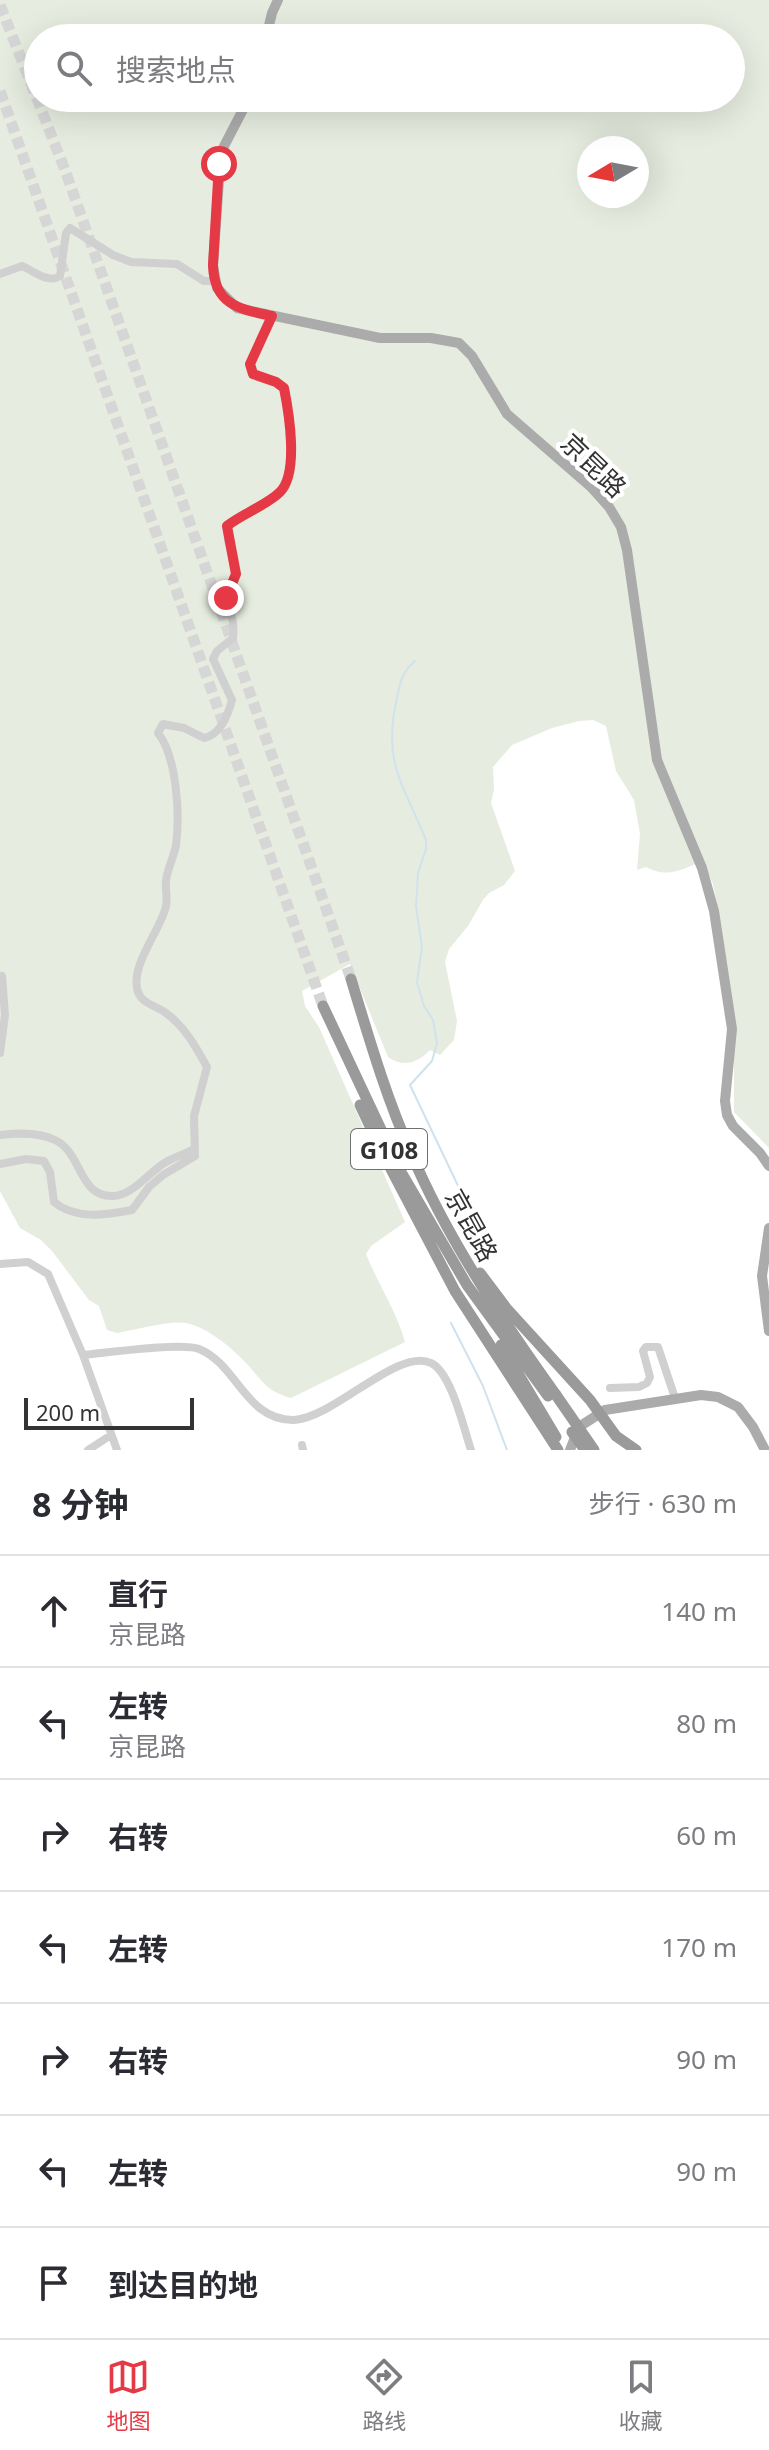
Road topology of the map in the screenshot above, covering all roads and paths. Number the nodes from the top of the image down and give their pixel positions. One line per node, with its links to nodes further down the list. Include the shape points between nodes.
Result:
1 (278, 0): 2 (main road)
2 (269, 24)
3 (242, 112): 5 (main road, via 221,152)
4 (0, 274): 5 (street, via 22,266 48,279 60,276 70,228 131,262 177,264 204,281)
5 (214, 281): 6 (main road, 京昆路, via 237,308)
6 (272, 316): 13 (street, via 250,364 253,374 284,388 291,423 288,477 279,494 227,526 236,574 226,598 234,631 213,659 232,700 230,709 210,737 169,724 158,733 166,743 178,824 166,905 141,960 136,986 143,1000 183,1029 207,1067 194,1116); 15 (main road, 京昆路, via 380,338 459,343 507,414 600,496 615,516 627,550 657,760 714,911 732,1029 727,1115)
7 (0, 977): 10 (street, via 5,1015)
8 (351, 979): 16 (highway, 京昆路 / G108, via 395,1115)
9 (323, 1006): 11 (highway, 京昆路 / G108)
10 (0, 1053)
11 (348, 1063): 19 (highway, 京昆路 / G108, via 401,1172); 30 (highway, via 352,1086 376,1140 455,1291)
12 (0, 1135): 13 (street, via 28,1133 57,1140 76,1159 86,1185 115,1196)
13 (194, 1149): 14 (street, via 195,1156 149,1187 132,1210 116,1213 73,1214 62,1208 54,1202 44,1161)
14 (0, 1164)
15 (769, 1166)
16 (441, 1217): 23 (highway, 京昆路 / G108); 25 (highway, via 507,1309)
17 (769, 1228): 20 (main road, via 762,1276)
18 (0, 1264): 21 (street, via 28,1262 48,1274)
19 (467, 1285): 23 (highway, 京昆路 / G108); 30 (highway)
20 (769, 1331)
21 (83, 1355): 26 (street); 29 (street, via 182,1345 199,1349 265,1413 298,1420 406,1362 427,1361 444,1373)
22 (610, 1388): 24 (street, via 647,1383 643,1351 653,1346 662,1354)
23 (552, 1397): 32 (highway, 京昆路 / G108, bridge); 33 (highway, 京昆路 / G108, bridge)
24 (675, 1398): 25 (main road); 35 (main road, via 710,1396 731,1403 747,1417)
25 (598, 1414): 31 (main road, via 579,1427); 34 (highway)
26 (111, 1435): 27 (street); 28 (street)
27 (88, 1450)
28 (117, 1450)
29 (471, 1450)
30 (560, 1450)
31 (570, 1450)
32 (585, 1450)
33 (594, 1450)
34 (636, 1450)
35 (765, 1450)

